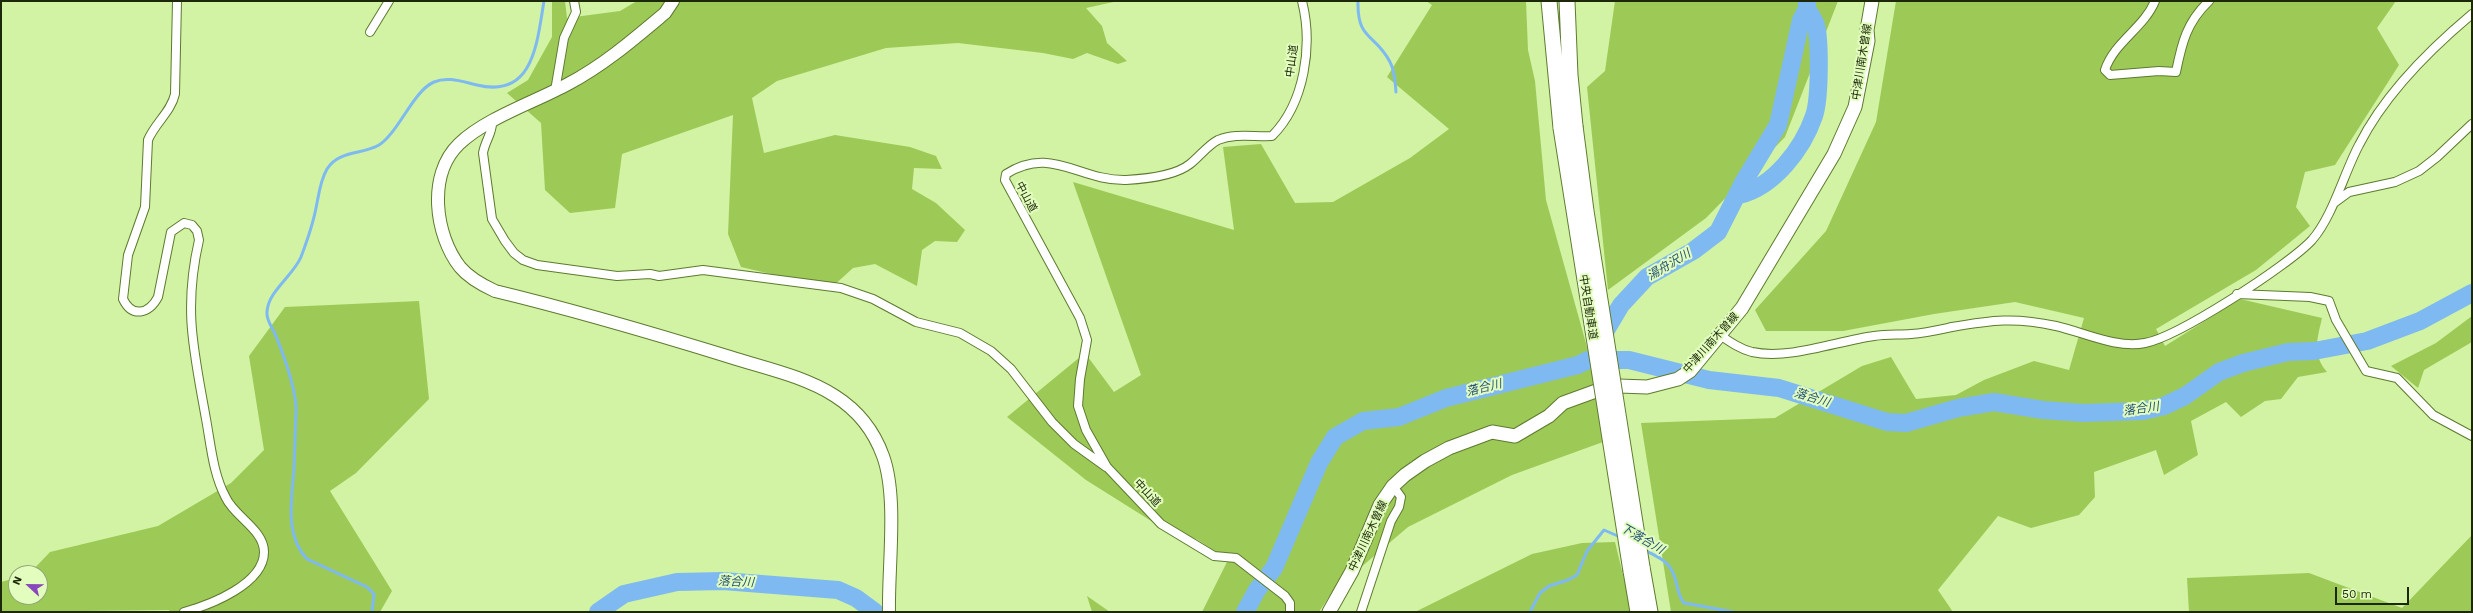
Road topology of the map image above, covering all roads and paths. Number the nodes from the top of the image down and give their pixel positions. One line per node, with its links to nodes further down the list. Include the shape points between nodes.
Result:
1 (177, 1): 24 (street, via 173,103 148,140 145,207 128,255 123,299 130,310 138,313 146,312 153,307 158,297 171,232 184,223 192,225 199,240 190,290 190,329 211,451 226,499 261,540 264,552 257,574 238,590)
2 (389, 1): 12 (street)
3 (574, 1): 13 (street, via 576,12 564,38)
4 (673, 1): 13 (street, via 665,13 625,46)
5 (1302, 1): 21 (street, 中山道, via 1306,28 1305,62 1295,103 1288,117 1272,136 1230,136 1217,141 1189,165 1173,172 1139,178 1109,179 1045,162 1020,166 1006,174 1008,187 1080,318 1087,340 1078,406 1086,430)
6 (1549, 1): 16 (highway, 中央自動車道)
7 (1567, 1): 16 (highway, 中央自動車道, via 1570,75)
8 (1872, 1): 19 (main road, 中津川南木曽線, via 1868,41 1855,107 1834,154 1742,308)
9 (2155, 1): 10 (street, via 2151,12 2109,57 2105,70 2110,74 2176,72 2181,45 2193,18)
10 (2209, 1)
11 (2472, 14): 17 (street, via 2410,74 2384,106 2359,144)
12 (370, 32)
13 (555, 91): 14 (street)
14 (492, 123): 21 (street, via 492,132 485,143 483,153 492,219 514,253 523,260 617,276 659,276 703,270 841,288 873,299 916,322 960,333 991,351 1011,369 1052,422 1074,444); 25 (street, via 469,136 452,153 440,183 440,227 449,250 461,268 479,284 495,291 616,322 784,374 834,395 862,420 882,455 888,474)
15 (2472, 124): 17 (street, via 2418,171 2395,182 2349,192)
16 (1568, 127): 23 (highway, 中央自動車道, bridge)
17 (2333, 204): 18 (street, via 2313,238 2291,259)
18 (2237, 294): 19 (street, via 2168,334 2147,343 2135,344 2119,343 2055,326 2014,319 1996,319 1912,334 1879,335 1780,353 1754,352 1739,347); 20 (street, via 2310,297 2329,301 2336,320 2366,371 2397,378 2433,415)
19 (1720, 335): 22 (main road, 中津川南木曽線, via 1690,371 1678,379 1646,387 1619,386 1570,400 1516,436 1492,432 1449,448 1415,468)
20 (2472, 436)
21 (1107, 467): 26 (street, 中山道, via 1161,524 1214,556 1236,558 1285,596 1290,603)
22 (1393, 486): 27 (main road, 中津川南木曽線, via 1380,505 1352,571); 28 (street, via 1401,497 1399,507 1391,521)
23 (1637, 569): 29 (highway, 中央自動車道); 30 (highway, 中央自動車道)
24 (184, 612)
25 (889, 612)
26 (1290, 612)
27 (1329, 612)
28 (1361, 612)
29 (1638, 612)
30 (1650, 612)

